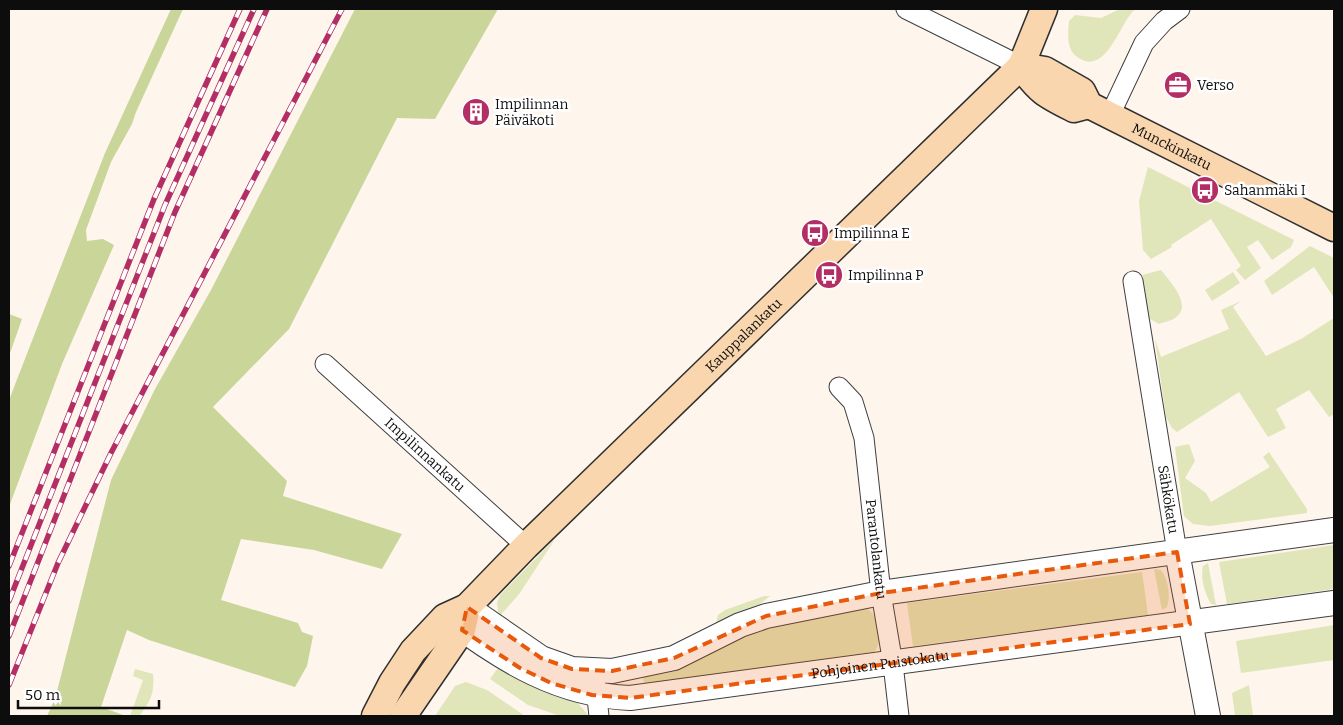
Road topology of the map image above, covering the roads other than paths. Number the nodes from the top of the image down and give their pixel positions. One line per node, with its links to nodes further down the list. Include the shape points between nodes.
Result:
1 (906, 9): 4 (street, Munckinkatu)
2 (1044, 9): 4 (main road)
3 (1180, 9): 5 (street, via 1144,43)
4 (1021, 66): 5 (main road, Munckinkatu, via 1045,70 1082,91); 11 (main road, Kauppalankatu)
5 (1100, 110): 6 (main road, Munckinkatu)
6 (1334, 228)
7 (1133, 281): 12 (street, Sähkökatu)
8 (325, 364): 11 (street, Impilinnankatu)
9 (840, 387): 13 (street, Parantolankatu, via 853,402 862,425)
10 (1334, 530): 12 (street)
11 (526, 546): 15 (main road, Kauppalankatu)
12 (1177, 552): 13 (street); 16 (street, Sähkökatu)
13 (881, 593): 17 (street, Parantolankatu); 18 (street, via 766,616 740,625 674,658 634,668)
14 (1334, 603): 16 (street, Pohjoinen Puistokatu)
15 (458, 618): 18 (street, via 541,658 572,669); 19 (street, Pohjoinen Puistokatu, via 485,647); 20 (main road, Kauppalankatu, via 413,652); 21 (main road, Kauppalankatu)
16 (1190, 624): 17 (street, Pohjoinen Puistokatu); 23 (street, Sähkökatu)
17 (893, 664): 19 (street, Pohjoinen Puistokatu, via 637,697); 22 (street, Parantolankatu)
18 (594, 672): 19 (street)
19 (598, 706)
20 (375, 716)
21 (403, 716)
22 (899, 716)
23 (1208, 716)

